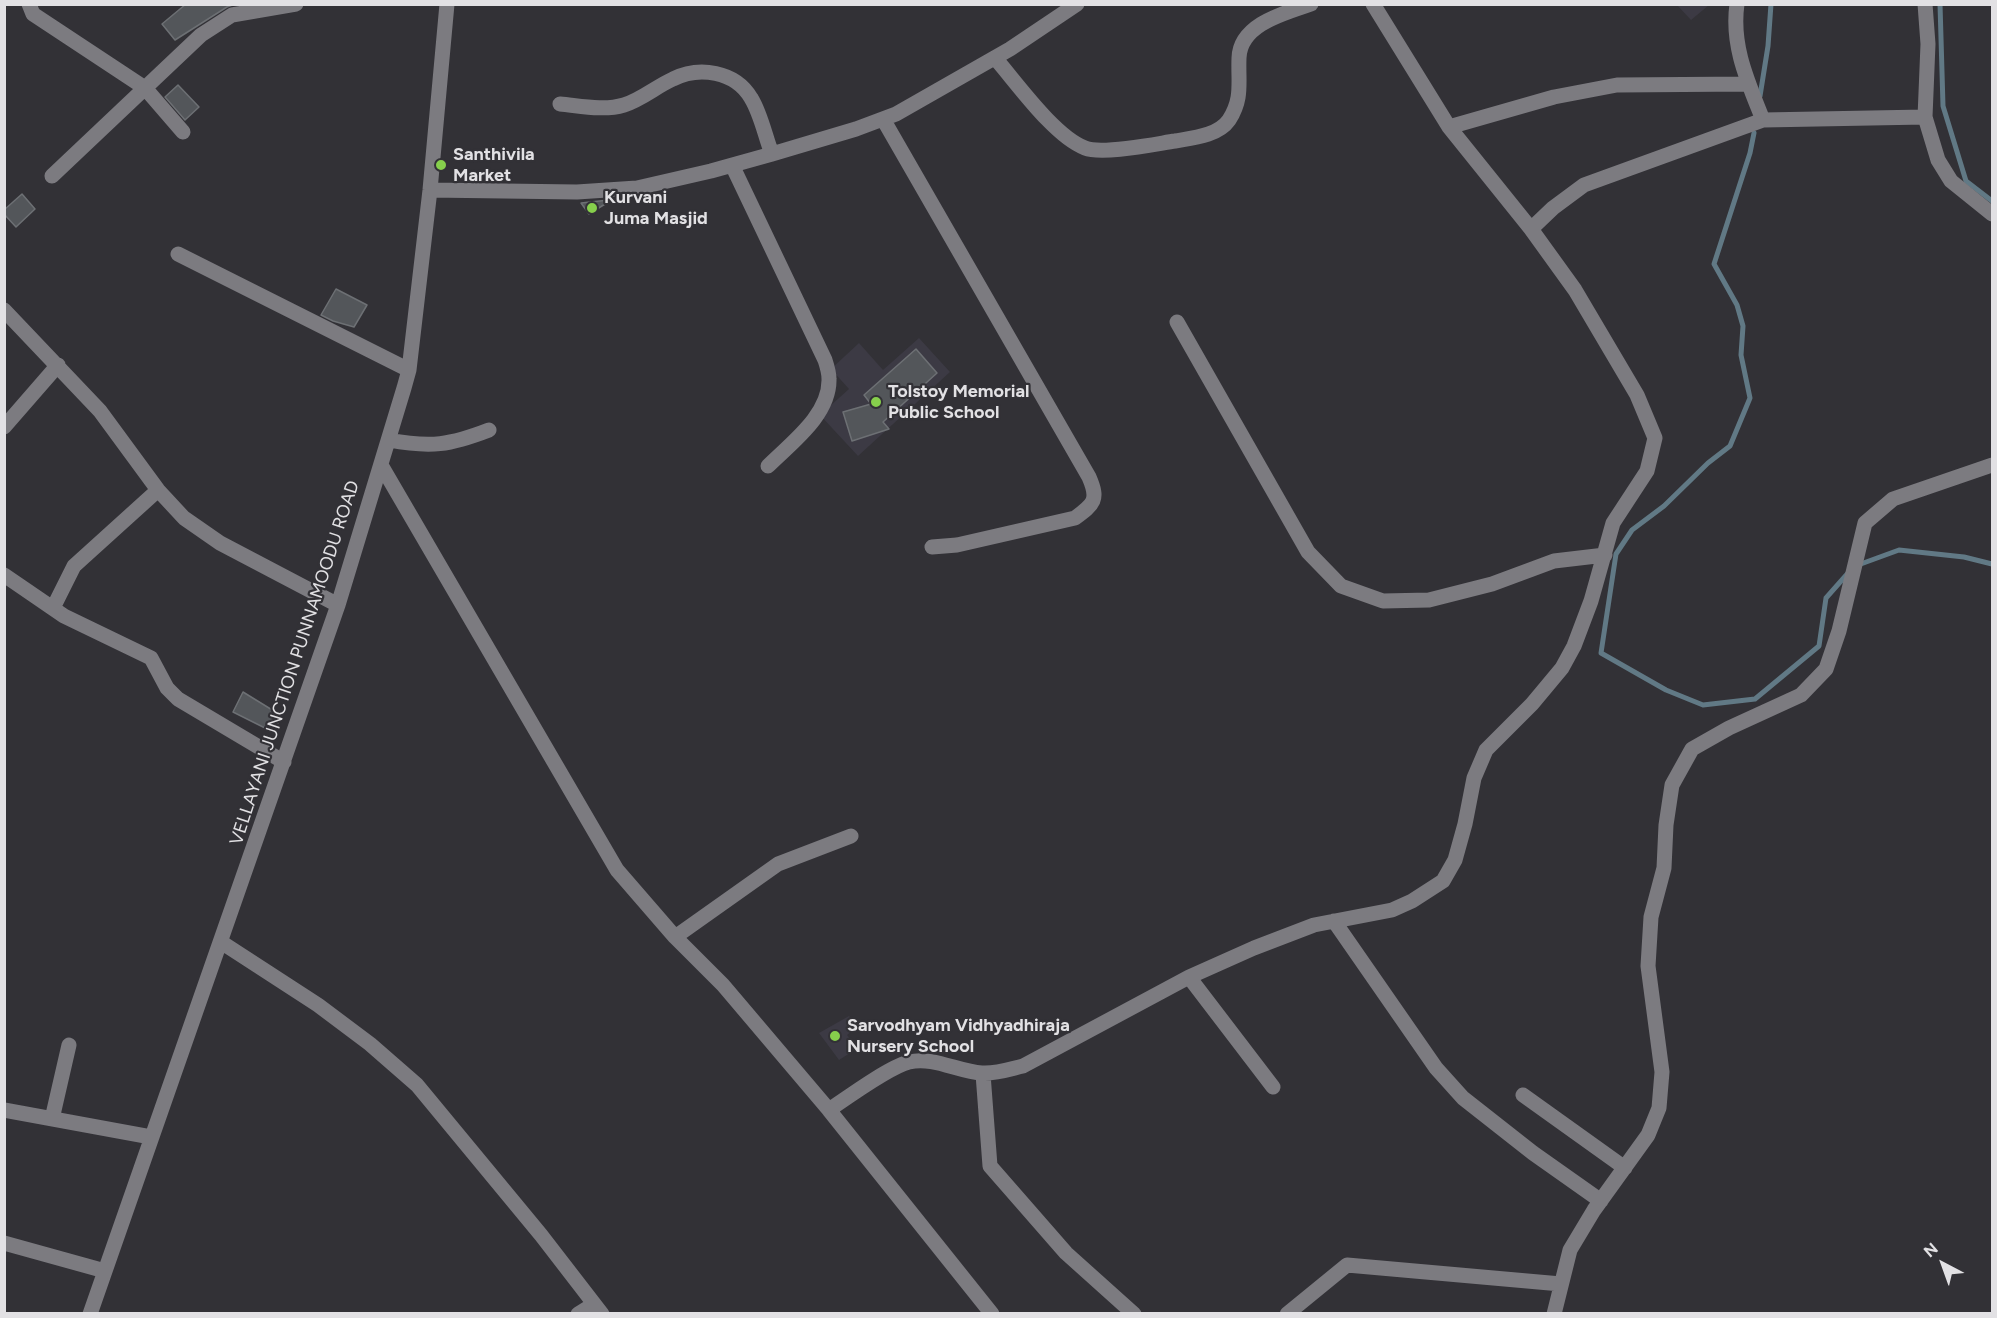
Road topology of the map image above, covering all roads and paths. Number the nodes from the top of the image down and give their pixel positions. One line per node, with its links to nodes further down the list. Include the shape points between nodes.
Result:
1 (29, 4): 11 (street, via 33,14)
2 (296, 4): 11 (street, via 232,15 201,35)
3 (447, 4): 21 (street, VELLAYANI JUNCTION PUNNAMOODU ROAD)
4 (1077, 4): 9 (street)
5 (1311, 4): 9 (street, via 1260,24 1244,41 1239,56 1238,103 1227,123 1207,135 1176,141 1118,150 1085,148 1058,130)
6 (1373, 4): 16 (street)
7 (1737, 4): 10 (street, via 1736,39)
8 (1924, 4): 13 (street, via 1928,44)
9 (995, 58): 14 (street)
10 (1749, 84): 15 (street); 16 (street, via 1617,86 1554,98)
11 (145, 88): 17 (street); 20 (street)
12 (560, 104): 18 (street, via 609,108 627,104 676,77 719,73 737,83 750,97)
13 (1925, 117): 15 (street); 22 (street, via 1938,160 1950,182)
14 (883, 119): 18 (street); 36 (street, via 1095,490 1094,501 1075,518 957,545)
15 (1763, 120): 23 (street, via 1584,185)
16 (1449, 127): 23 (street)
17 (183, 132)
18 (772, 154): 19 (street)
19 (732, 165): 21 (street, via 637,188 577,192); 34 (street, via 830,377 822,407 812,422)
20 (52, 176)
21 (430, 190): 28 (street, VELLAYANI JUNCTION PUNNAMOODU ROAD)
22 (1992, 214)
23 (1531, 229): 37 (street, via 1575,290 1637,395 1655,438 1647,471 1613,523)
24 (177, 254): 28 (street)
25 (7, 318): 27 (street)
26 (1177, 322): 37 (street, via 1308,552 1341,586 1383,601 1429,600 1492,584 1554,561)
27 (58, 365): 29 (street); 35 (street, via 100,411)
28 (409, 370): 31 (street, VELLAYANI JUNCTION PUNNAMOODU ROAD)
29 (4, 427)
30 (489, 430): 31 (street, via 438,445)
31 (389, 440): 32 (street, VELLAYANI JUNCTION PUNNAMOODU ROAD)
32 (381, 465): 39 (street, VELLAYANI JUNCTION PUNNAMOODU ROAD); 44 (street, via 617,870)
33 (1992, 465): 55 (street, via 1893,500 1865,523 1826,669 1801,695 1692,749 1672,785 1664,868 1651,917 1648,966 1662,1072 1659,1108 1648,1135)
34 (768, 466)
35 (158, 490): 39 (street, via 184,518 220,543); 40 (street, via 74,566)
36 (932, 547)
37 (1605, 555): 43 (street, via 1591,602 1562,668 1486,750 1474,778 1455,860 1443,881 1392,910)
38 (4, 575): 40 (street)
39 (338, 605): 41 (street, VELLAYANI JUNCTION PUNNAMOODU ROAD)
40 (52, 608): 41 (street, via 150,658 178,699)
41 (284, 762): 45 (street, VELLAYANI JUNCTION PUNNAMOODU ROAD)
42 (851, 836): 44 (street, via 778,864)
43 (1334, 921): 46 (street, via 1314,925); 56 (street, via 1436,1068 1463,1098)
44 (675, 937): 52 (street, via 723,986)
45 (221, 942): 54 (street, VELLAYANI JUNCTION PUNNAMOODU ROAD); 60 (street, via 318,1005 417,1085)
46 (1188, 976): 48 (street, via 1023,1066); 49 (street)
47 (69, 1045): 53 (street)
48 (983, 1074): 52 (street, via 924,1061 909,1062); 64 (street, via 990,1166 1066,1253)
49 (1273, 1087)
50 (1523, 1095): 55 (street)
51 (4, 1110): 53 (street)
52 (829, 1110): 63 (street)
53 (52, 1119): 54 (street)
54 (151, 1137): 58 (street, VELLAYANI JUNCTION PUNNAMOODU ROAD)
55 (1625, 1168): 56 (street)
56 (1601, 1201): 59 (street, via 1570,1250)
57 (4, 1243): 58 (street)
58 (105, 1271): 61 (street, VELLAYANI JUNCTION PUNNAMOODU ROAD)
59 (1561, 1284): 65 (street, via 1347,1265); 66 (street)
60 (598, 1309): 62 (street)
61 (90, 1314)
62 (578, 1314)
63 (992, 1314)
64 (1134, 1314)
65 (1287, 1314)
66 (1554, 1314)

